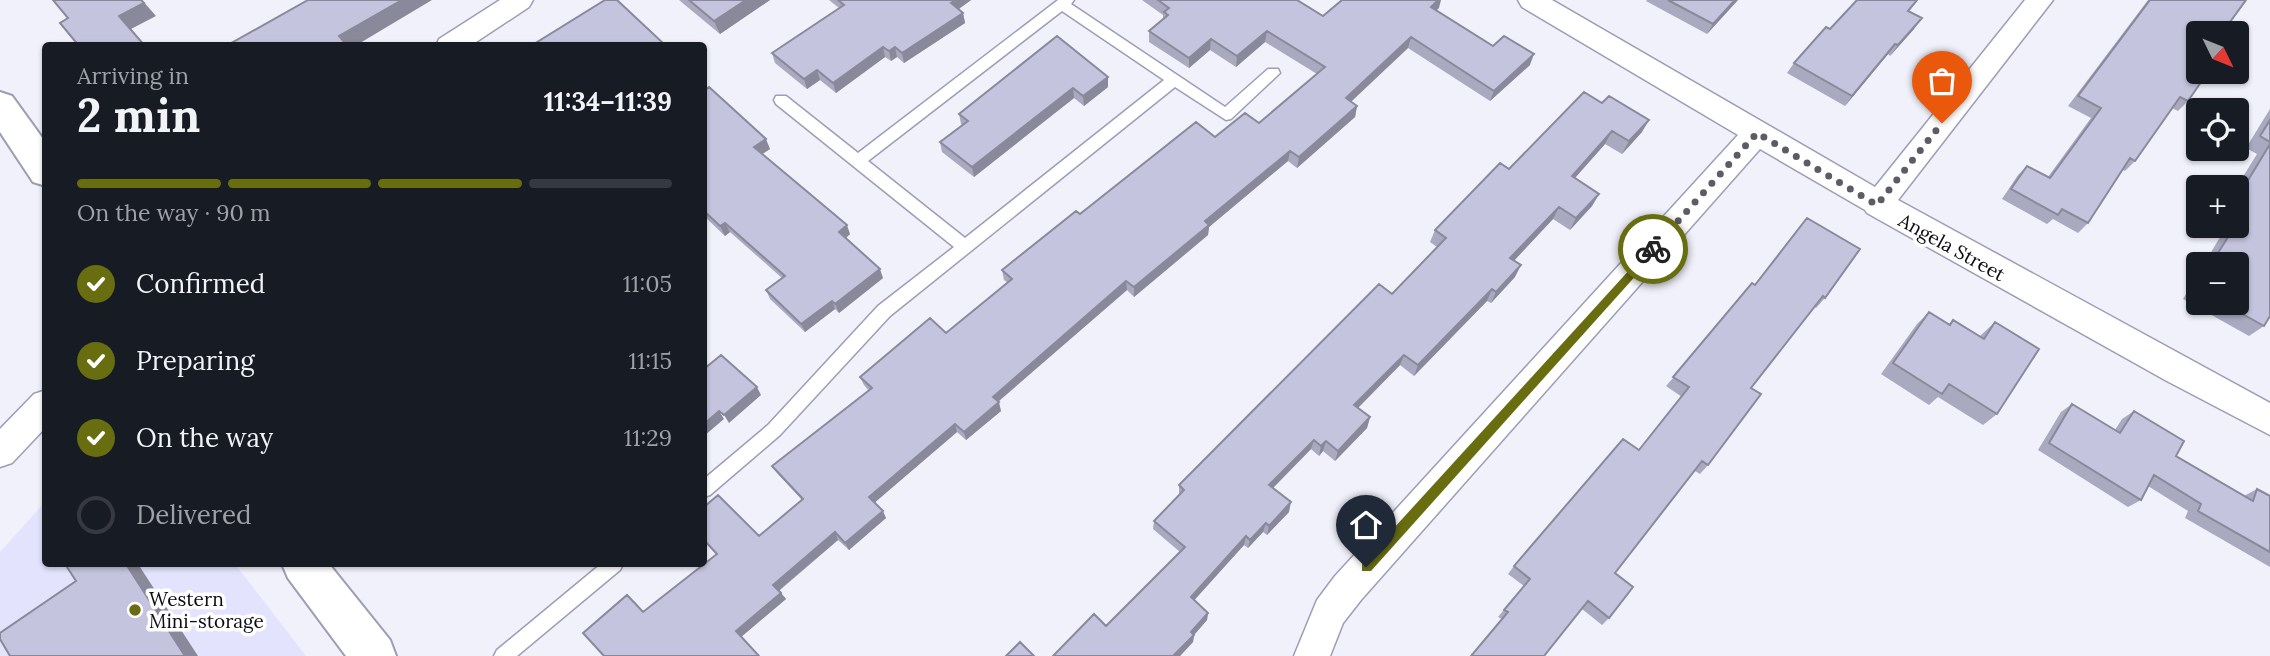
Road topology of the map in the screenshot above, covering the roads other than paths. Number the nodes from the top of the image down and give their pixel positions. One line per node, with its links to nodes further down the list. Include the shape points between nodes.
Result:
1 (520, 0): 5 (street)
2 (1531, 0): 10 (street, Angela Street)
3 (2040, 0): 13 (street)
4 (1065, 2): 7 (lane); 11 (lane)
5 (455, 42)
6 (1273, 73): 7 (lane, via 1226,115)
7 (1174, 80): 14 (lane)
8 (780, 100): 11 (lane)
9 (0, 104): 12 (main road)
10 (1757, 133): 13 (street, Angela Street); 23 (street, via 1348,588 1330,612)
11 (857, 162): 14 (lane)
12 (42, 166)
13 (1877, 205): 16 (street, Angela Street)
14 (965, 247): 18 (lane, via 884,311 774,430)
15 (42, 408): 17 (street)
16 (2270, 420)
17 (0, 452)
18 (707, 486)
19 (305, 567): 21 (main road)
20 (610, 567): 22 (lane)
21 (374, 656)
22 (503, 656)
23 (1312, 656)

